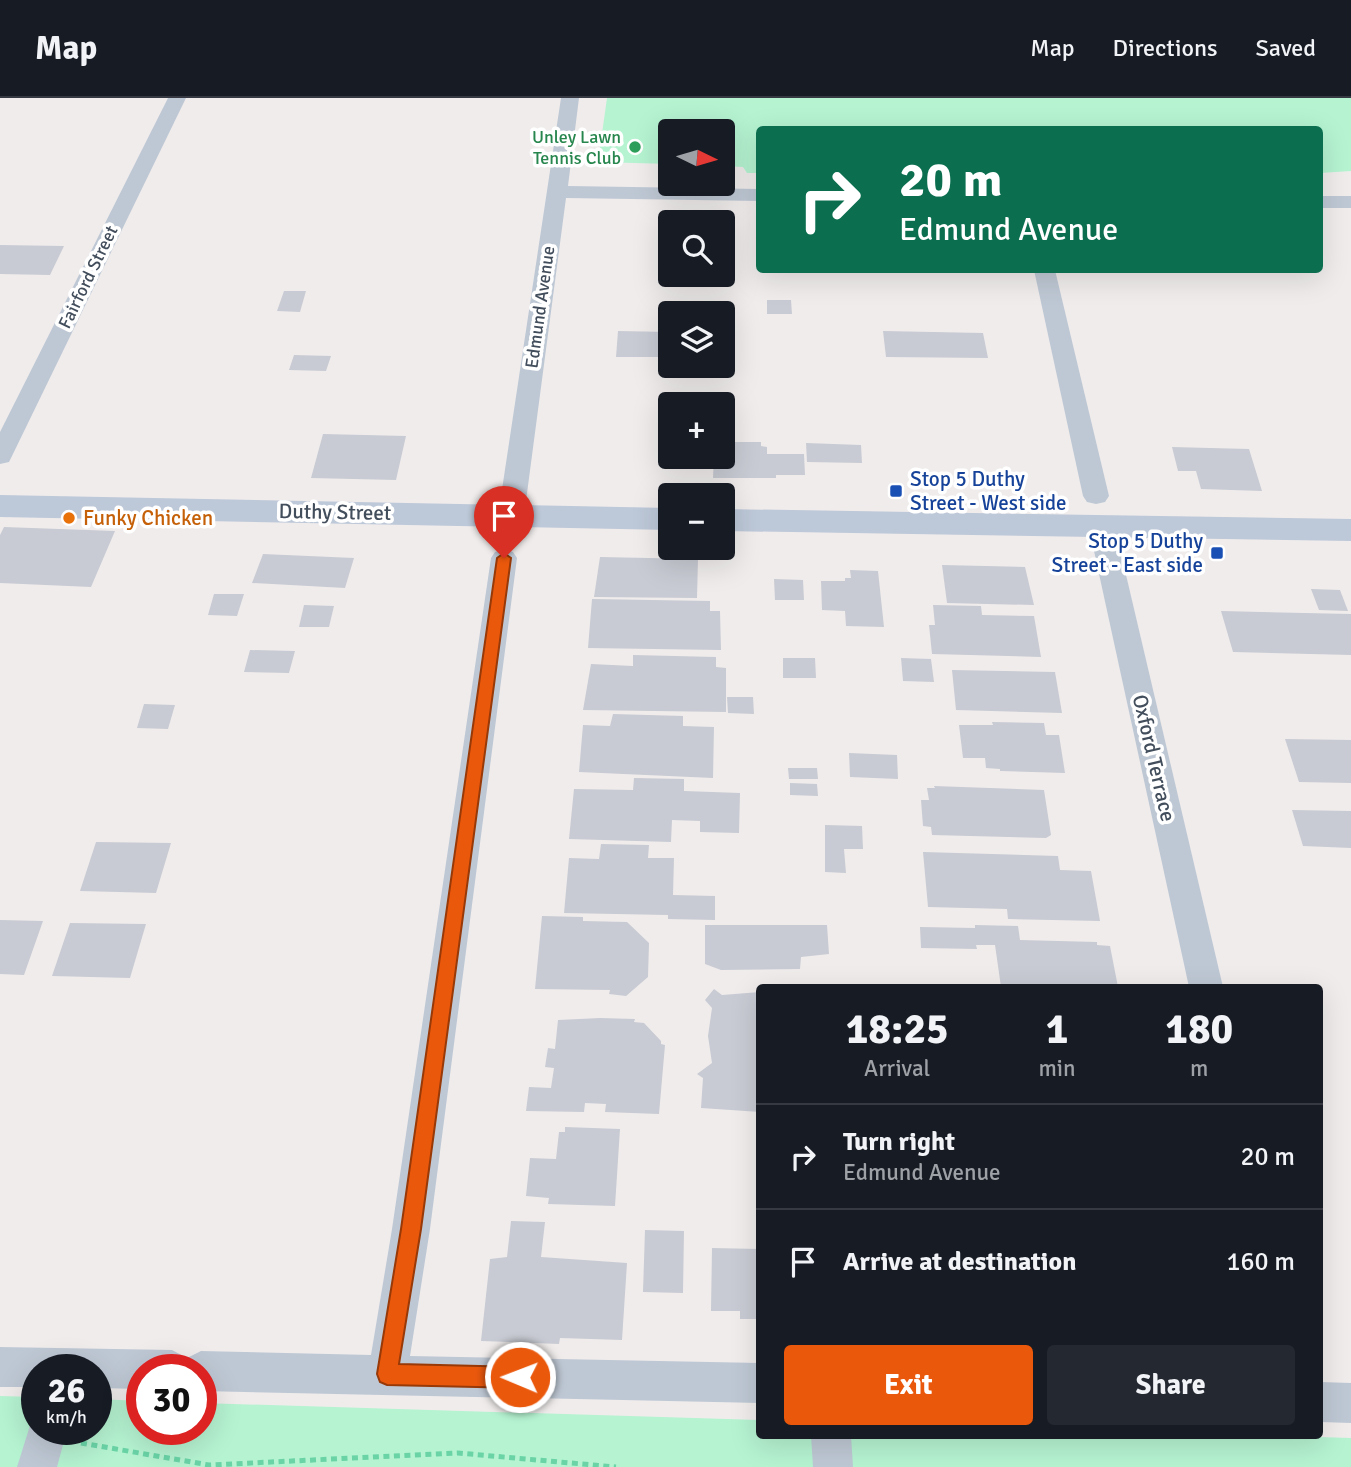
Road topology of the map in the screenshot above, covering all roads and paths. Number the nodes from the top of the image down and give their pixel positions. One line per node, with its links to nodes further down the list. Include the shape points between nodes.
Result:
1 (177, 98): 8 (street, Fairford Street)
2 (570, 98): 3 (street, Edmund Avenue)
3 (556, 192): 4 (street); 11 (street, Edmund Avenue)
4 (756, 195)
5 (1323, 202): 6 (street)
6 (1351, 202)
7 (1045, 273): 9 (street)
8 (0, 456)
9 (1096, 496)
10 (0, 506): 11 (street, Duthy Street)
11 (511, 516): 12 (street, Duthy Street)
12 (658, 519)
13 (735, 520): 14 (street)
14 (1102, 528): 15 (street); 17 (street, Oxford Terrace)
15 (1351, 530)
16 (504, 558): 21 (street)
17 (1205, 984)
18 (0, 1367): 19 (street)
19 (21, 1368)
20 (217, 1371): 21 (street)
21 (387, 1374): 22 (street)
22 (756, 1383)
23 (1323, 1402): 24 (street)
24 (1351, 1403)
25 (831, 1439): 28 (street)
26 (43, 1445): 27 (path, via 209,1465 458,1453)
27 (617, 1467)
28 (833, 1467)

